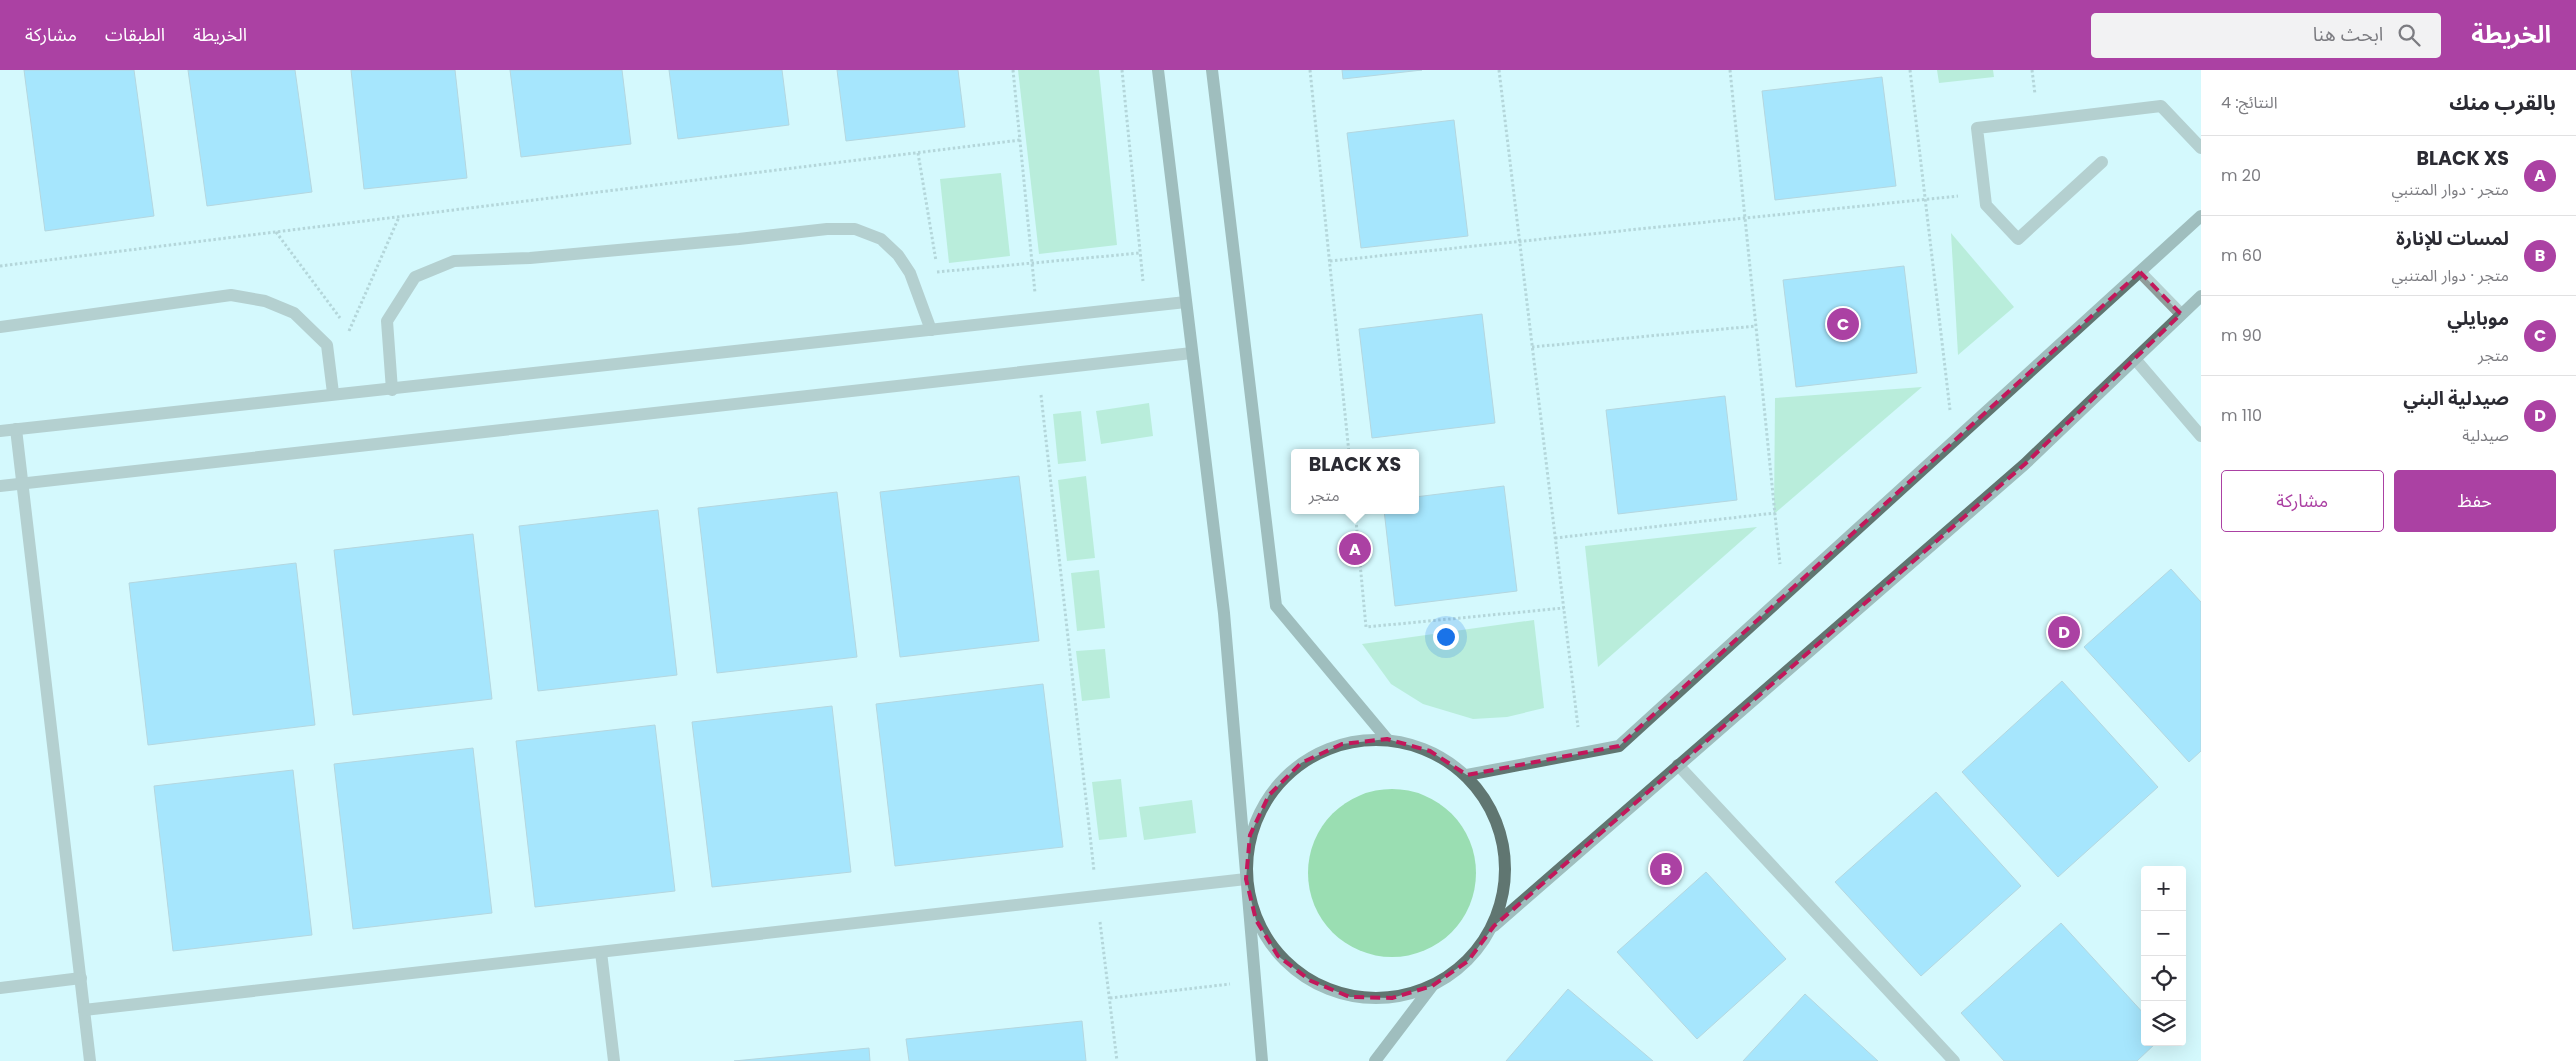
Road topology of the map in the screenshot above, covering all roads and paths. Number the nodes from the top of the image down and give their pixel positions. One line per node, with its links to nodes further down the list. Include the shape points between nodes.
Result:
1 (1013, 70): 9 (path)
2 (1122, 70): 19 (path)
3 (1158, 70): 25 (street)
4 (1212, 70): 51 (street, via 1276,606)
5 (1310, 70): 20 (path)
6 (1499, 70): 18 (path)
7 (1730, 70): 17 (path)
8 (1910, 70): 14 (path)
9 (1020, 140): 11 (path); 21 (path)
10 (2201, 148): 13 (street, via 2161,106 1978,128)
11 (918, 153): 16 (path); 21 (path, via 938,273)
12 (2102, 162): 13 (street, via 2018,239 1986,205)
13 (1985, 193): 14 (path)
14 (1925, 200): 17 (path); 42 (path)
15 (2201, 216): 23 (street)
16 (400, 217): 22 (path); 32 (path)
17 (1745, 218): 18 (path); 29 (path)
18 (1520, 241): 20 (path); 33 (path)
19 (1140, 253): 21 (path); 26 (path)
20 (1330, 261): 43 (path)
21 (1032, 263): 28 (path)
22 (0, 266)
23 (2140, 272): 27 (street); 42 (street)
24 (2201, 296): 27 (street)
25 (1186, 302): 26 (street); 34 (street)
26 (1146, 306): 28 (street)
27 (2181, 314): 35 (street)
28 (1038, 318): 31 (street)
29 (1756, 326): 33 (path); 46 (path)
30 (0, 327): 38 (street, via 231,296 265,301 294,313 327,345)
31 (932, 330): 37 (street); 37 (street, via 910,273 898,255 881,239 855,229 530,258 454,261 415,277 387,321)
32 (349, 331)
33 (1532, 347): 48 (path)
34 (1192, 353): 36 (street); 55 (street, via 1224,613)
35 (2135, 358): 41 (street); 53 (street, via 2025,464)
36 (1038, 370): 44 (street); 56 (path)
37 (392, 390): 38 (street)
38 (332, 393): 39 (street)
39 (16, 429): 40 (street); 44 (street)
40 (0, 431)
41 (2201, 436)
42 (1954, 441): 49 (street)
43 (1349, 449)
44 (22, 483): 45 (street); 59 (street)
45 (0, 486)
46 (1775, 513): 48 (path); 49 (path)
47 (1355, 514): 50 (path, via 1366,627)
48 (1555, 538): 50 (path)
49 (1784, 596): 52 (street, via 1619,746)
50 (1564, 608): 52 (path)
51 (1387, 739): 54 (street, via 1430,751); 55 (street, via 1342,744 1301,763 1269,795 1250,835)
52 (1582, 753): 54 (street)
53 (1678, 765): 57 (street); 70 (street)
54 (1467, 775): 57 (street, via 1492,808 1505,846 1506,887)
55 (1246, 879): 56 (street); 60 (street); 61 (street, via 1256,920 1278,956 1311,981 1350,996 1392,998)
56 (1096, 896): 58 (street); 63 (path)
57 (1494, 926): 61 (street, via 1468,961)
58 (601, 952): 64 (street); 66 (street)
59 (81, 978): 62 (street); 64 (street)
60 (1255, 981): 63 (path); 68 (street)
61 (1432, 986): 69 (street)
62 (0, 988)
63 (1109, 998): 67 (path)
64 (84, 1010): 65 (street)
65 (90, 1061)
66 (614, 1061)
67 (1117, 1061)
68 (1262, 1061)
69 (1375, 1061)
70 (1954, 1061)

